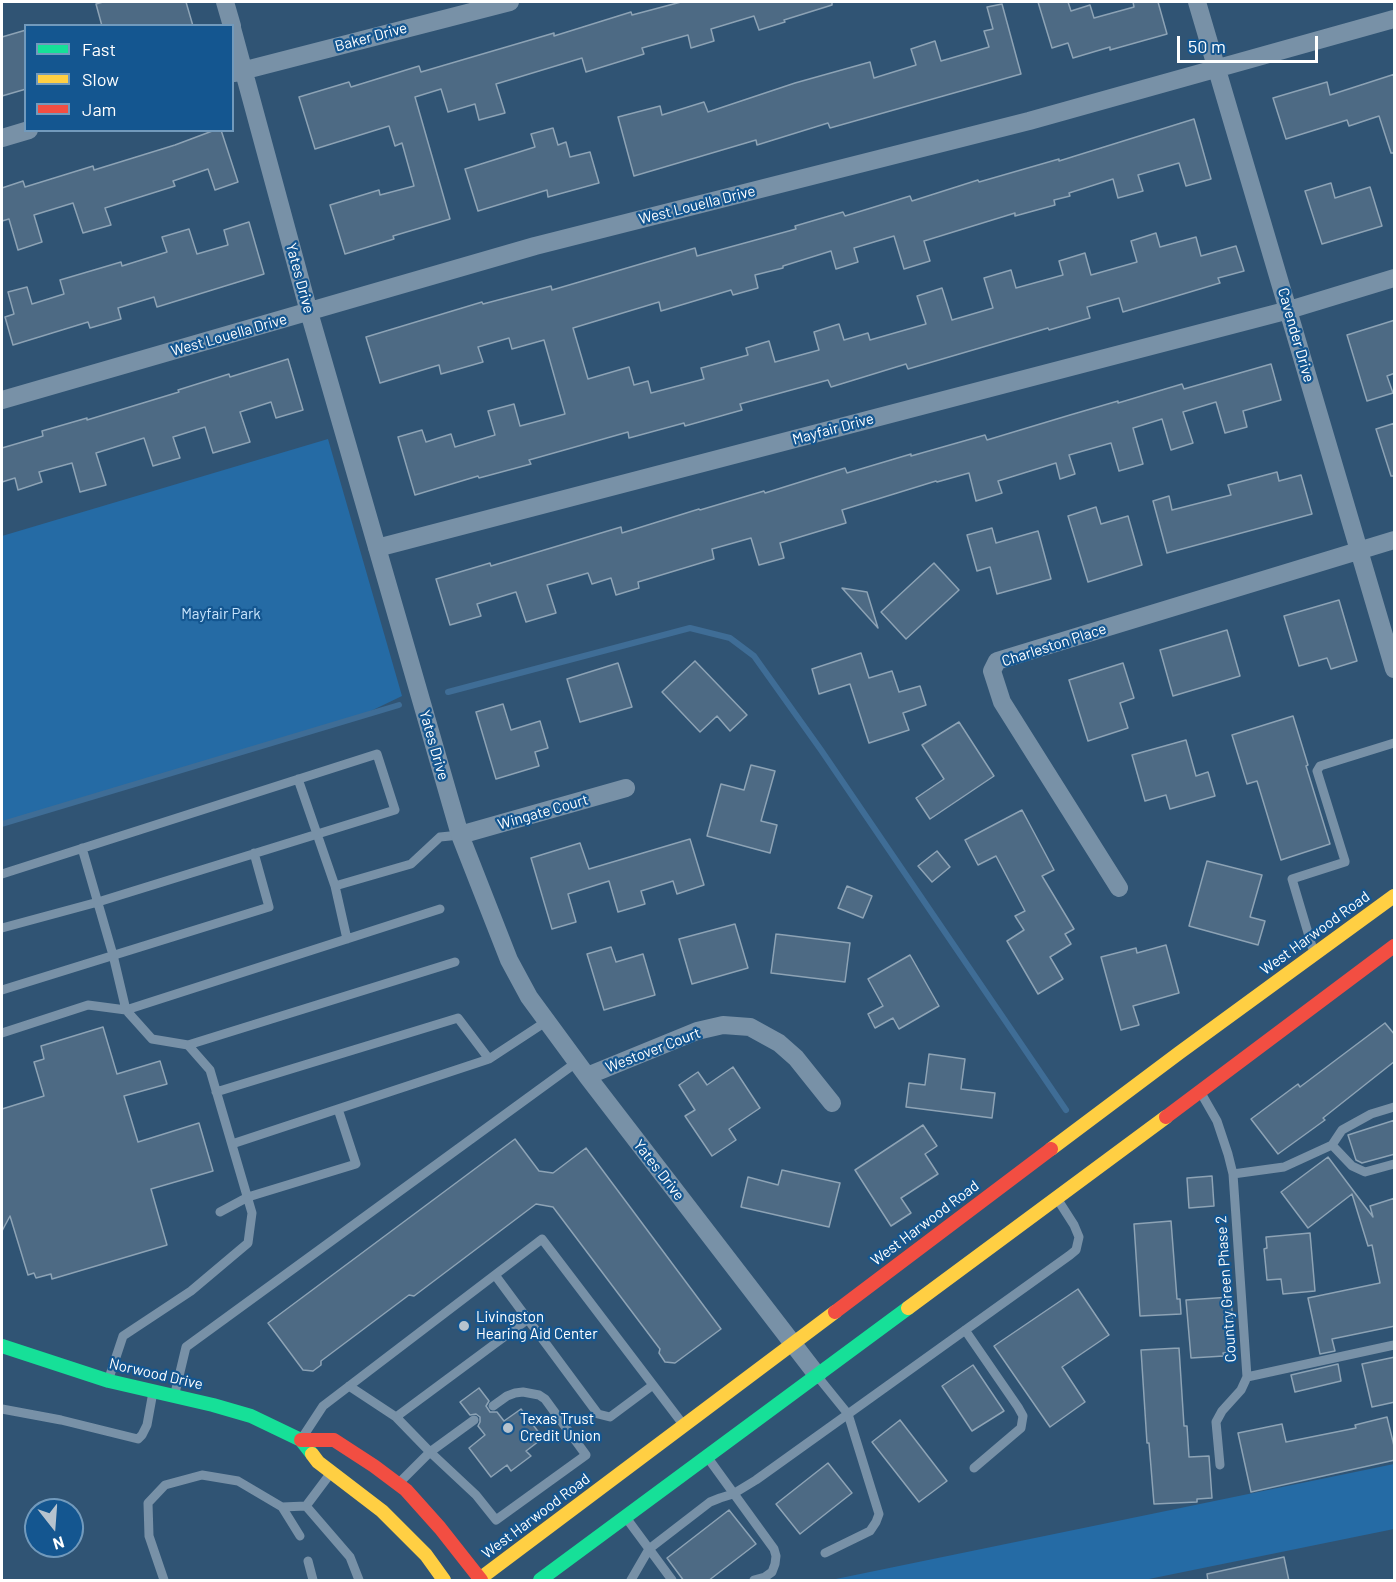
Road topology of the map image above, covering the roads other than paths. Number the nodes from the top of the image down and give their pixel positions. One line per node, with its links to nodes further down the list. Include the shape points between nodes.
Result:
1 (225, 2): 5 (street, Yates Drive)
2 (510, 2): 8 (street, Baker Drive)
3 (1197, 2): 7 (street, Cavender Drive)
4 (1395, 19): 7 (street, West Louella Drive)
5 (231, 24)
6 (234, 42): 8 (street, Yates Drive)
7 (1217, 69): 12 (street, Cavender Drive); 13 (street, West Louella Drive, via 1018,124 535,246)
8 (238, 72): 13 (street, Yates Drive)
9 (24, 131): 10 (street)
10 (2, 138)
11 (1395, 278): 12 (street, Mayfair Drive)
12 (1288, 310): 16 (street, Mayfair Drive); 17 (street, Cavender Drive)
13 (309, 312): 14 (street, West Louella Drive); 16 (street, Yates Drive)
14 (2, 400)
15 (1395, 540): 17 (street, Charleston Place)
16 (377, 548): 23 (street, Yates Drive)
17 (1359, 550): 18 (street, Cavender Drive); 28 (street, Charleston Place, via 997,661 992,671 1002,702)
18 (1395, 669)
19 (1395, 743): 36 (lane, via 1320,766 1317,771 1345,861 1292,881)
20 (298, 779): 22 (lane); 22 (lane, via 377,754 395,810); 24 (lane)
21 (626, 788): 23 (street, Wingate Court)
22 (317, 833): 25 (lane); 27 (lane)
23 (460, 835): 27 (lane, via 440,837 411,864); 40 (street, Yates Drive, via 509,960)
24 (82, 848): 26 (lane); 30 (lane)
25 (254, 853): 30 (lane); 35 (lane, via 269,907)
26 (2, 874)
27 (336, 886): 33 (lane)
28 (1119, 888)
29 (1395, 897): 36 (main road, West Harwood Road)
30 (98, 902): 32 (lane); 35 (lane)
31 (440, 909): 33 (lane)
32 (2, 928)
33 (347, 939): 39 (lane)
34 (1395, 946): 45 (main road)
35 (113, 955): 38 (lane); 39 (lane)
36 (1314, 955): 60 (main road, West Harwood Road)
37 (455, 962): 42 (lane)
38 (2, 990)
39 (126, 1010): 41 (lane, via 88,1005); 42 (lane, via 152,1039)
40 (547, 1021): 43 (lane); 44 (street, Yates Drive)
41 (2, 1033)
42 (188, 1045): 46 (lane, via 210,1070)
43 (489, 1059): 46 (lane, via 458,1018); 49 (lane)
44 (582, 1069): 47 (street, Westover Court, via 697,1031 723,1025 750,1027 796,1058); 60 (street, Yates Drive); 69 (lane, via 186,1347)
45 (1200, 1091): 53 (lane, Country Green Phase 2, via 1217,1121); 55 (main road)
46 (216, 1092): 50 (lane)
47 (832, 1103)
48 (1395, 1107): 51 (lane, via 1371,1114 1342,1130)
49 (338, 1109): 50 (lane); 54 (lane, via 356,1164)
50 (232, 1144): 54 (lane)
51 (1332, 1145): 52 (lane, via 1352,1166 1365,1172); 53 (lane, via 1284,1167)
52 (1395, 1164)
53 (1233, 1174): 64 (lane, Country Green Phase 2)
54 (248, 1197): 56 (lane); 65 (lane, via 252,1213 248,1244 191,1291 123,1336)
55 (1056, 1198): 59 (lane, via 1079,1237 1076,1250); 63 (main road)
56 (220, 1212)
57 (495, 1275): 58 (lane); 66 (lane, via 542,1239); 67 (lane)
58 (528, 1320): 66 (lane, via 598,1414 610,1417); 73 (lane)
59 (965, 1330): 72 (lane); 80 (lane, via 1023,1416 1021,1428)
60 (793, 1343): 63 (street, Yates Drive); 75 (main road, West Harwood Road)
61 (1395, 1345): 64 (lane)
62 (2, 1346): 65 (main road, Norwood Drive)
63 (817, 1375): 72 (lane); 78 (main road)
64 (1247, 1377): 79 (lane, Country Green Phase 2, via 1216,1422)
65 (109, 1381): 68 (main road, Norwood Drive)
66 (653, 1385): 75 (lane)
67 (349, 1386): 73 (lane); 76 (lane, via 323,1406)
68 (153, 1391): 69 (main road, Norwood Drive); 71 (lane, via 147,1425 138,1438)
69 (174, 1396): 76 (main road, Norwood Drive, via 251,1416)
70 (493, 1406): 77 (lane, via 515,1393 539,1395 586,1455 496,1520)
71 (2, 1409)
72 (848, 1414): 83 (lane); 89 (lane, via 879,1514 870,1531)
73 (396, 1417): 77 (lane)
74 (474, 1420): 77 (lane)
75 (684, 1425): 91 (main road, West Harwood Road)
76 (301, 1440): 81 (main road, Norwood Drive); 82 (main road, Norwood Drive, via 334,1440)
77 (430, 1452): 82 (lane)
78 (707, 1456): 83 (lane); 86 (main road)
79 (1220, 1464)
80 (974, 1468)
81 (332, 1473): 84 (lane); 95 (main road, Norwood Drive, via 382,1511 426,1555)
82 (398, 1484): 91 (main road, Norwood Drive, via 440,1528)
83 (733, 1494): 88 (lane, via 710,1502); 99 (lane, via 771,1543 776,1556 772,1572)
84 (306, 1506): 85 (lane); 94 (lane, via 350,1557)
85 (282, 1507): 87 (lane); 92 (lane, via 238,1481 202,1475 165,1485 148,1503 149,1536)
86 (626, 1517): 88 (lane); 96 (main road)
87 (300, 1536)
88 (649, 1550): 97 (lane); 98 (lane)
89 (825, 1553)
90 (308, 1561): 93 (lane)
91 (480, 1580)
92 (164, 1581)
93 (313, 1581)
94 (359, 1581)
95 (444, 1581)
96 (540, 1581)
97 (631, 1581)
98 (672, 1581)
99 (754, 1581)

